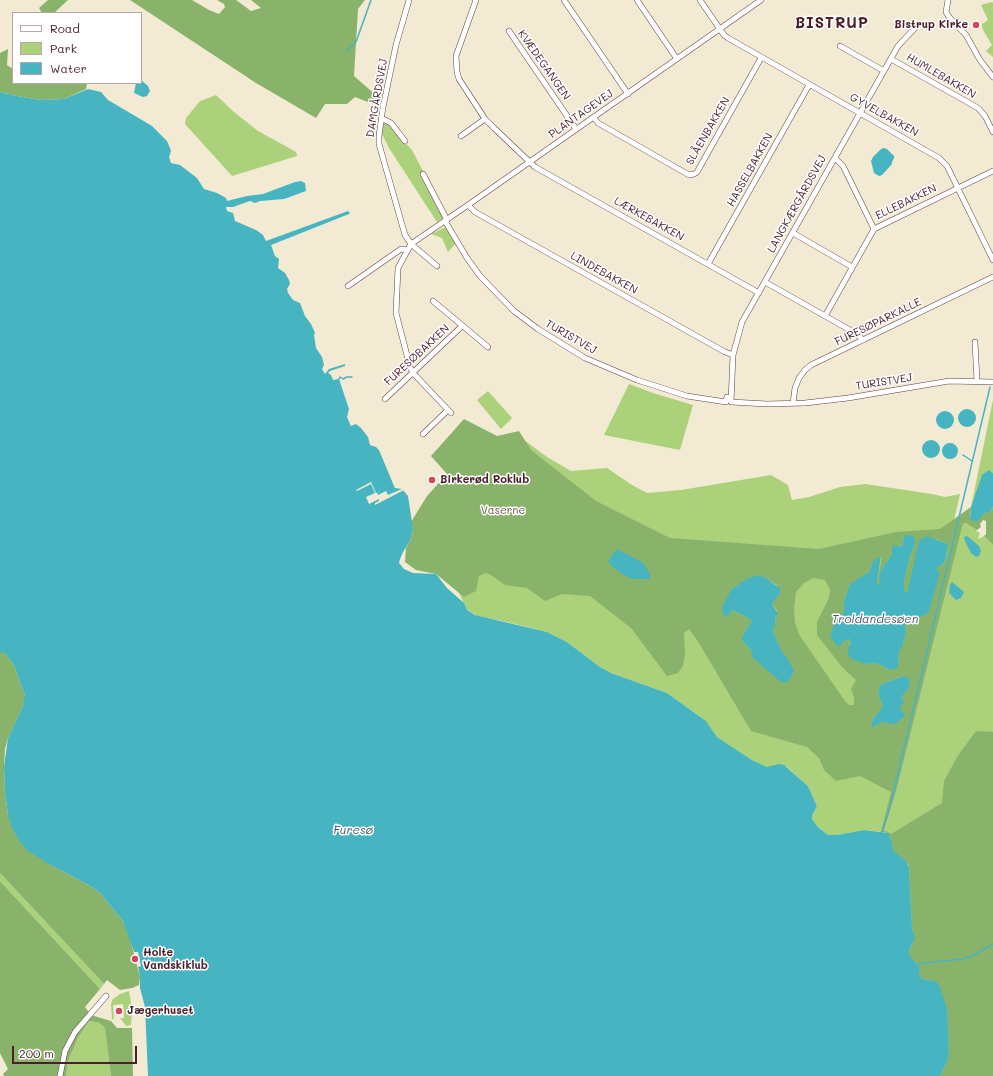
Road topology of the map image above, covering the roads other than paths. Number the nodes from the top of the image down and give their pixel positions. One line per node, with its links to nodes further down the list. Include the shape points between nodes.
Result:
1 (409, 0): 20 (street, DAMGÅRDSVEJ, via 396,45)
2 (476, 0): 21 (street, LÆRKEBAKKEN, via 456,56 456,65 459,79)
3 (564, 0): 18 (street)
4 (637, 0): 13 (street)
5 (700, 0): 9 (street, GYVELBAKKEN)
6 (761, 0): 9 (street, PLANTAGEVEJ)
7 (948, 0): 16 (street, via 946,12 966,35 980,60)
8 (915, 28): 14 (street, LANGKÆRGÅRDSVEJ, via 898,46)
9 (720, 29): 12 (street, GYVELBAKKEN, via 728,38); 13 (street, PLANTAGEVEJ)
10 (509, 31): 23 (street, KVÆDEGANGEN)
11 (840, 46): 15 (street)
12 (761, 58): 17 (street, GYVELBAKKEN); 22 (street, SLÅENBAKKEN, via 694,174 689,175 598,123)
13 (677, 59): 18 (street, PLANTAGEVEJ)
14 (891, 59): 15 (street, LANGKÆRGÅRDSVEJ); 24 (street, HUMLEBAKKEN, via 978,108)
15 (884, 71): 19 (street, LANGKÆRGÅRDSVEJ)
16 (993, 76)
17 (809, 85): 19 (street, GYVELBAKKEN); 39 (street, HASSELBAKKEN)
18 (628, 94): 22 (street, PLANTAGEVEJ)
19 (860, 113): 27 (street, LANGKÆRGÅRDSVEJ); 31 (street, GYVELBAKKEN, via 939,158)
20 (381, 118): 26 (street, via 391,123); 36 (street, DAMGÅRDSVEJ, via 379,144 403,228)
21 (486, 118): 25 (street); 28 (street, LÆRKEBAKKEN)
22 (594, 118): 23 (street, PLANTAGEVEJ)
23 (576, 130): 28 (street, PLANTAGEVEJ)
24 (993, 132)
25 (461, 136)
26 (406, 141)
27 (835, 158): 34 (street, via 843,166); 35 (street, LANGKÆRGÅRDSVEJ)
28 (530, 162): 32 (street, PLANTAGEVEJ); 39 (street, LÆRKEBAKKEN)
29 (993, 170): 31 (street, ELLEBAKKEN)
30 (423, 174): 33 (street, TURISTVEJ)
31 (958, 188): 34 (street, ELLEBAKKEN); 38 (street, GYVELBAKKEN)
32 (468, 205): 33 (street, PLANTAGEVEJ); 52 (street, LINDEBAKKEN, via 489,220)
33 (446, 221): 36 (street, PLANTAGEVEJ); 56 (street, TURISTVEJ, via 480,276 514,310 538,329 585,358 612,371 687,396 726,402)
34 (874, 229): 41 (street, ELLEBAKKEN)
35 (793, 233): 41 (street); 43 (street, LANGKÆRGÅRDSVEJ)
36 (411, 244): 37 (street, PLANTAGEVEJ); 40 (street)
37 (407, 250): 44 (street, via 400,249); 53 (street, PLANTAGEVEJ, via 398,268 395,306)
38 (993, 260)
39 (708, 264): 45 (street, LÆRKEBAKKEN)
40 (437, 266)
41 (852, 267): 47 (street, ELLEBAKKEN)
42 (993, 276): 49 (street, FURESØPARKALLE)
43 (765, 282): 45 (street, LANGKÆRGÅRDSVEJ); 47 (street)
44 (348, 286)
45 (759, 293): 52 (street, LANGKÆRGÅRDSVEJ, via 742,322)
46 (433, 301): 48 (street, FURESØBAKKEN)
47 (825, 316): 49 (street)
48 (462, 326): 51 (street, FURESØBAKKEN); 53 (street, FURESØBAKKEN)
49 (863, 340): 59 (street, FURESØPARKALLE, via 805,370 795,388)
50 (975, 342): 54 (street)
51 (488, 348)
52 (733, 355): 58 (street, LANGKÆRGÅRDSVEJ)
53 (413, 373): 57 (street, FURESØBAKKEN); 60 (street, PLANTAGEVEJ, via 449,412)
54 (977, 381): 55 (street, TURISTVEJ); 59 (street, TURISTVEJ, via 949,381 848,398)
55 (993, 382)
56 (727, 397)
57 (385, 399)
58 (731, 402): 59 (street, TURISTVEJ)
59 (793, 403)
60 (422, 434)
61 (106, 996): 62 (street, via 75,1032 65,1051)
62 (60, 1076)

